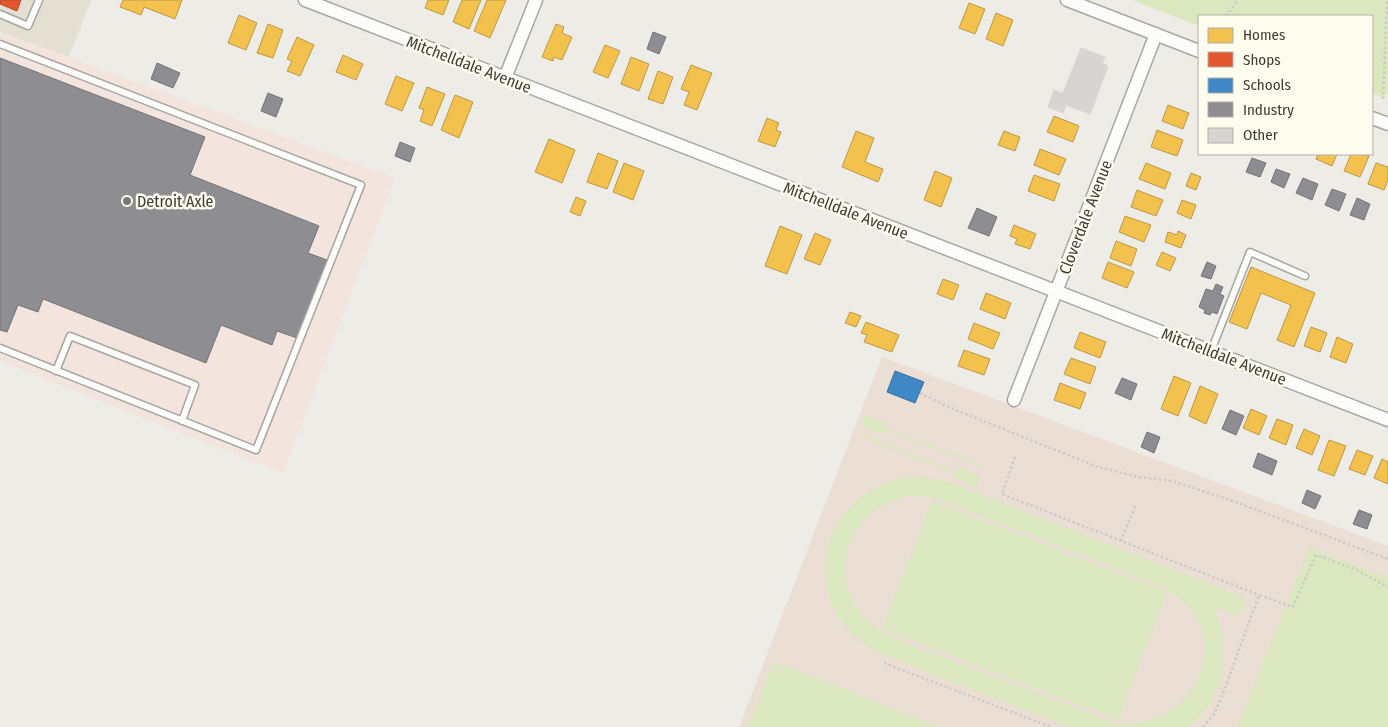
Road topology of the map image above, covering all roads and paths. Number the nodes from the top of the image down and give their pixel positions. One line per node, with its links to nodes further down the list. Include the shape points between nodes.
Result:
1 (38, 0): 7 (lane, via 28,26)
2 (305, 0): 12 (street, Mitchelldale Avenue)
3 (536, 0): 12 (street)
4 (1067, 0): 9 (street)
5 (1238, 0): 8 (path)
6 (1387, 0): 13 (path)
7 (0, 14)
8 (1227, 15)
9 (1156, 34): 11 (street); 17 (street, Cloverdale Avenue)
10 (0, 44): 23 (lane, via 361,185 256,450)
11 (1198, 51)
12 (505, 78): 17 (street, Mitchelldale Avenue)
13 (1383, 99)
14 (1373, 118): 15 (street)
15 (1388, 124)
16 (1305, 276): 19 (lane, via 1250,252)
17 (1056, 292): 19 (street, Mitchelldale Avenue); 22 (street, Cloverdale Avenue)
18 (0, 348): 20 (lane)
19 (1212, 352): 24 (street, Mitchelldale Avenue)
20 (56, 371): 23 (lane); 23 (lane, via 70,336 196,385)
21 (920, 393): 28 (path, via 1098,467 1172,481)
22 (1014, 400)
23 (182, 420)
24 (1388, 420)
25 (1014, 457): 27 (path, via 1002,494)
26 (1136, 504): 27 (path)
27 (1121, 541): 30 (path)
28 (1388, 559)
29 (1388, 587): 30 (path, via 1355,569 1316,555 1293,607)
30 (1259, 595): 33 (path, via 1221,699 1214,714)
31 (884, 663): 32 (path)
32 (1051, 727)
33 (1202, 727)

